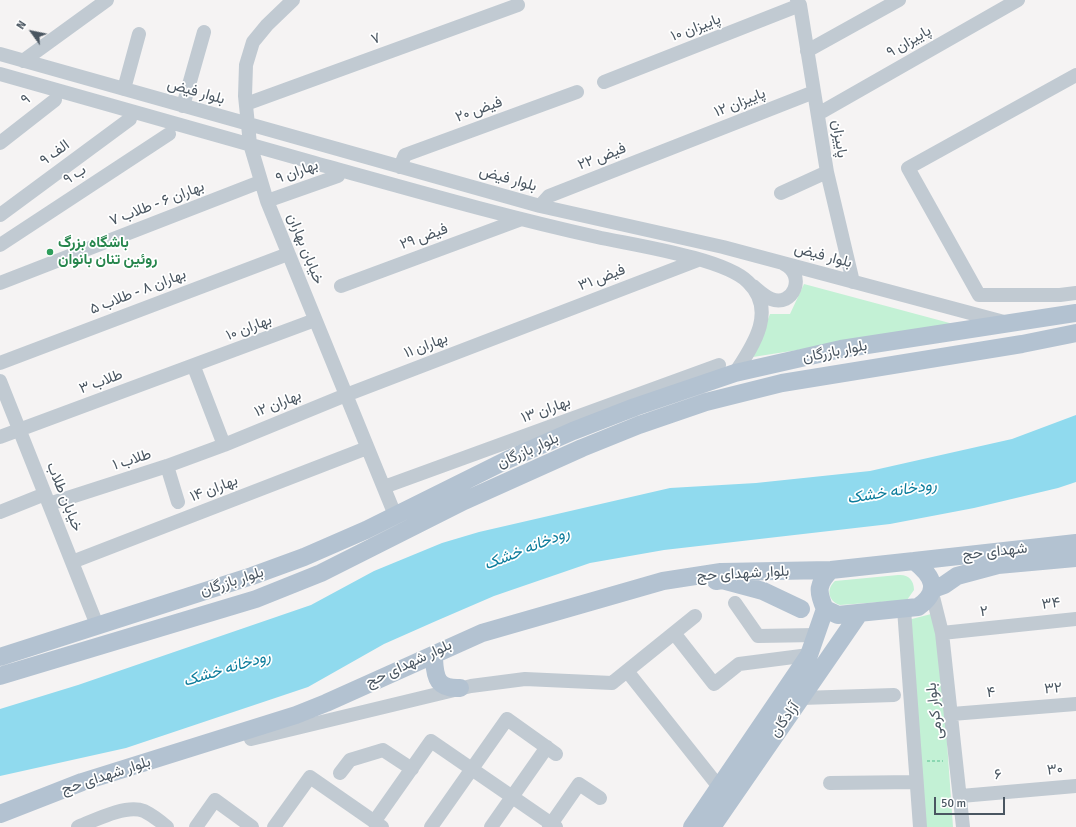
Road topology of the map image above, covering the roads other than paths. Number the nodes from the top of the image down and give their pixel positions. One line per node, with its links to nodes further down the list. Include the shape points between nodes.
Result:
1 (107, 0): 11 (street)
2 (293, 0): 19 (street, خیابان بهاران, via 253,42 246,65)
3 (899, 0): 9 (street)
4 (1018, 0): 21 (street, پاییزان ۹)
5 (798, 3): 9 (street, پاییزان); 14 (street, پاییزان ۱۰)
6 (518, 6): 19 (street, ۷)
7 (204, 32): 20 (street)
8 (139, 34): 15 (street)
9 (807, 50): 17 (street, پاییزان)
10 (0, 54): 11 (street, بلوار فیض)
11 (23, 61): 15 (street, بلوار فیض)
12 (0, 74): 26 (street)
13 (1076, 76): 47 (street, via 908,168 979,295)
14 (604, 82)
15 (124, 89): 20 (street, بلوار فیض)
16 (577, 92): 28 (street, فیض ۲۰, via 405,155)
17 (814, 92): 21 (street, پاییزان); 27 (street, پاییزان ۱۲)
18 (55, 100): 25 (street, ۹)
19 (246, 104): 23 (street, خیابان بهاران)
20 (183, 106): 23 (street, بلوار فیض)
21 (818, 114): 29 (street, پاییزان)
22 (130, 120): 37 (street, ۹ الف)
23 (248, 124): 26 (street, خیابان بهاران); 28 (street, بلوار فیض)
24 (169, 134): 39 (street, ۹ ب)
25 (0, 143)
26 (250, 144): 31 (street, خیابان بهاران); 36 (street)
27 (679, 146): 35 (street, فیض ۲۲, via 549,196)
28 (400, 166): 32 (street, بلوار فیض)
29 (827, 172): 33 (street); 43 (street, پاییزان)
30 (338, 176): 34 (street, بهاران ۹)
31 (260, 182): 34 (street, خیابان بهاران); 44 (street, بهاران ۶ - طلاب ۷)
32 (482, 189): 35 (street, بلوار فیض); 36 (street)
33 (781, 193)
34 (267, 201): 40 (street, خیابان بهاران)
35 (540, 206): 42 (street, بلوار فیض, via 723,247)
36 (477, 208): 38 (street)
37 (0, 215)
38 (519, 220): 41 (street); 46 (street, فیض ۲۹)
39 (0, 245)
40 (288, 254): 49 (street, خیابان بهاران); 53 (street, بهاران ۸ - طلاب ۵)
41 (698, 260): 45 (street, via 737,273); 51 (street, فیض ۳۱)
42 (782, 263): 43 (street, بلوار فیض); 45 (street, via 789,266 796,279 793,293 787,298 773,300)
43 (853, 282): 50 (street, بلوار فیض)
44 (0, 283)
45 (750, 284): 56 (street, via 762,310 761,326 754,344)
46 (341, 286)
47 (1076, 293)
48 (1076, 313): 50 (main road, بلوار بازرگان)
49 (316, 320): 55 (street, بهاران ۱۰); 58 (street, خیابان بهاران)
50 (1011, 324): 56 (main road, بلوار بازرگان, via 842,349)
51 (519, 328): 58 (street, بهاران ۱۱)
52 (1076, 333): 60 (main road, بلوار بازرگان, via 782,383 706,402)
53 (0, 363)
54 (719, 365): 66 (street, بهاران ۱۳)
55 (194, 367): 61 (street, طلاب ۳); 63 (street)
56 (735, 373): 59 (main road, بلوار بازرگان)
57 (0, 381): 61 (street, خیابان طلاب)
58 (346, 395): 63 (street, بهاران ۱۲); 64 (street, خیابان بهاران)
59 (635, 407): 60 (main road); 70 (main road, بلوار بازرگان, via 509,459)
60 (640, 425): 94 (main road, بلوار بازرگان, via 464,501 321,574 256,598)
61 (19, 430): 62 (street, طلاب ۳); 67 (street, خیابان طلاب)
62 (0, 437)
63 (224, 445): 65 (street, طلاب ۱)
64 (367, 448): 66 (street, خیابان بهاران); 74 (street, بهاران ۱۴)
65 (167, 466): 67 (street, طلاب ۱); 68 (street)
66 (384, 487): 70 (street, خیابان بهاران)
67 (47, 499): 69 (street, طلاب ۱); 74 (street, خیابان طلاب)
68 (178, 502)
69 (0, 512)
70 (395, 515): 85 (main road, بلوار بازرگان, via 304,557)
71 (1076, 543): 73 (main road, شهدای حج)
72 (1076, 558): 76 (main road, شهدای حج, via 998,565 957,576)
73 (914, 561): 75 (main road, شهدای حج); 76 (main road, via 931,579)
74 (72, 562): 85 (street, خیابان طلاب)
75 (831, 570): 78 (main road, via 819,587 819,597); 113 (main road, بلوار شهدای حج, via 722,572 663,580 543,614 462,641 296,715 82,782)
76 (932, 591): 80 (main road, شهدای حج, via 927,601 918,607); 87 (street, بلوار کرمی)
77 (735, 603): 88 (street, via 758,636)
78 (824, 608): 79 (main road); 81 (main road, شهدای حج, via 838,615); 88 (main road, آزادگان)
79 (801, 609): 88 (main road); 92 (main road, بلوار شهدای حج, via 763,590 722,580 666,588 544,621 476,642)
80 (904, 609): 81 (main road, شهدای حج); 105 (street, بلوار کرمی)
81 (859, 614): 89 (main road, آزادگان)
82 (695, 616): 86 (street)
83 (1076, 619): 84 (street, ۳۴)
84 (1029, 624): 87 (street, ۲)
85 (97, 625): 91 (main road, بلوار بازرگان)
86 (674, 633): 90 (street, via 714,684 739,664); 93 (street)
87 (942, 633): 100 (street, بلوار کرمی)
88 (816, 635): 89 (main road, via 826,631 832,634); 90 (main road, آزادگان)
89 (836, 646): 97 (main road, آزادگان)
90 (810, 656): 108 (main road, آزادگان)
91 (0, 657)
92 (434, 659): 95 (main road, via 434,674 440,683 450,689); 101 (main road, بلوار شهدای حج, via 327,712)
93 (627, 671): 95 (street, via 612,683 525,679); 108 (street)
94 (0, 676)
95 (460, 688): 101 (street)
96 (894, 695): 97 (street)
97 (801, 698): 126 (main road, آزادگان)
98 (1076, 704): 99 (street, ۳۲)
99 (1033, 707): 100 (street, ۴)
100 (952, 714): 111 (street, بلوار کرمی)
101 (251, 739): 115 (main road, بلوار شهدای حج, via 86,791)
102 (412, 769): 103 (street, via 431,741); 104 (street, via 383,750 350,760); 116 (street)
103 (472, 769): 110 (street); 110 (street, via 507,719 551,750); 123 (street)
104 (340, 773)
105 (916, 782): 106 (street); 127 (street, بلوار کرمی)
106 (830, 783)
107 (1076, 786): 109 (street, ۳۰)
108 (719, 787): 125 (main road, آزادگان)
109 (1037, 789): 111 (street, ۶)
110 (512, 796): 117 (street); 124 (street)
111 (961, 796): 128 (street, بلوار کرمی)
112 (600, 798): 117 (street, via 579,784)
113 (0, 814)
114 (102, 823): 118 (street); 119 (street, via 125,810 136,809 144,811)
115 (0, 824)
116 (378, 824): 122 (street, via 310,777)
117 (552, 826)
118 (78, 827)
119 (167, 827)
120 (196, 827): 121 (street, via 215,800)
121 (252, 827)
122 (274, 827)
123 (431, 827)
124 (491, 827)
125 (692, 827)
126 (712, 827)
127 (920, 827)
128 (963, 827)

